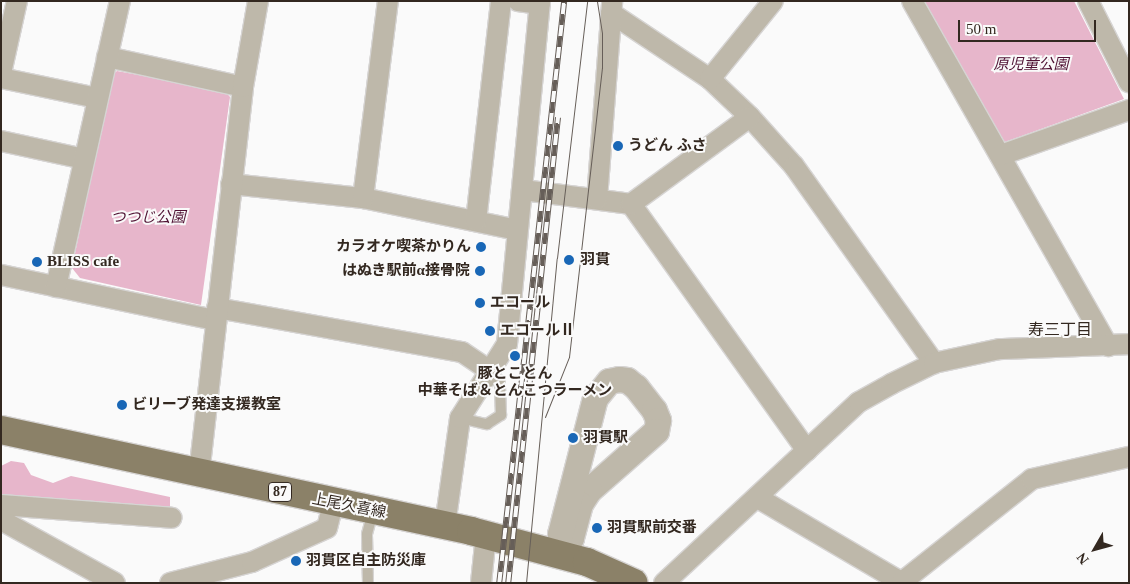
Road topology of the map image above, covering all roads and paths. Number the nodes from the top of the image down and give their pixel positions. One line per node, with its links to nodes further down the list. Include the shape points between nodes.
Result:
1 (17, 1): 13 (street)
2 (120, 1): 12 (street)
3 (258, 1): 17 (street)
4 (388, 1): 26 (street)
5 (501, 1): 29 (street)
6 (518, 1): 10 (street)
7 (773, 1): 15 (street)
8 (912, 1): 22 (street)
9 (1088, 1): 16 (street)
10 (540, 3): 25 (street)
11 (612, 7): 15 (street); 27 (street)
12 (107, 57): 17 (street); 18 (street)
13 (1, 73)
14 (1, 78): 18 (street)
15 (710, 79): 20 (street)
16 (1129, 82)
17 (243, 87): 24 (street)
18 (97, 98): 23 (street)
19 (1129, 110): 22 (street)
20 (750, 117): 28 (street); 36 (street, via 794,166)
21 (1, 142): 23 (street)
22 (1001, 155): 35 (street)
23 (84, 159): 32 (street)
24 (232, 184): 26 (street); 33 (street)
25 (523, 190): 27 (street); 30 (street)
26 (363, 198): 29 (street)
27 (596, 199): 28 (street)
28 (631, 204): 41 (street)
29 (476, 221): 30 (street)
30 (517, 230): 37 (street, via 508,344)
31 (1, 275): 32 (street)
32 (56, 287): 33 (street)
33 (216, 314): 37 (street, via 462,352); 44 (street)
34 (1129, 344): 35 (street)
35 (1108, 346): 36 (street, via 1000,349)
36 (934, 362): 41 (street, via 859,402)
37 (490, 371): 38 (street); 38 (lane, via 500,381 501,415 487,424)
38 (460, 418): 51 (street)
39 (1, 430): 44 (main road, 上尾久喜線 / 87)
40 (587, 432): 43 (street, via 597,450); 43 (street, via 600,390 619,379 627,380 636,387 654,410 658,420 656,431); 53 (street, via 560,534)
41 (807, 451): 45 (street)
42 (1129, 457): 55 (street, via 1032,478)
43 (616, 467): 53 (street, via 583,497 571,538)
44 (199, 474): 46 (main road, 上尾久喜線 / 87)
45 (758, 498): 55 (street); 61 (street)
46 (333, 504): 48 (main road, 上尾久喜線 / 87); 57 (street, via 326,528 252,562)
47 (1, 505): 49 (street)
48 (372, 511): 51 (main road, 上尾久喜線 / 87); 58 (lane, via 367,534)
49 (172, 518)
50 (1, 520): 56 (street)
51 (445, 525): 52 (main road, 上尾久喜線 / 87)
52 (486, 535): 53 (main road, 上尾久喜線 / 87); 59 (street)
53 (560, 553): 54 (main road, 上尾久喜線 / 87)
54 (590, 572): 60 (main road, 上尾久喜線 / 87)
55 (902, 582)
56 (115, 583)
57 (170, 583)
58 (368, 583)
59 (481, 583)
60 (634, 583)
61 (664, 583)

